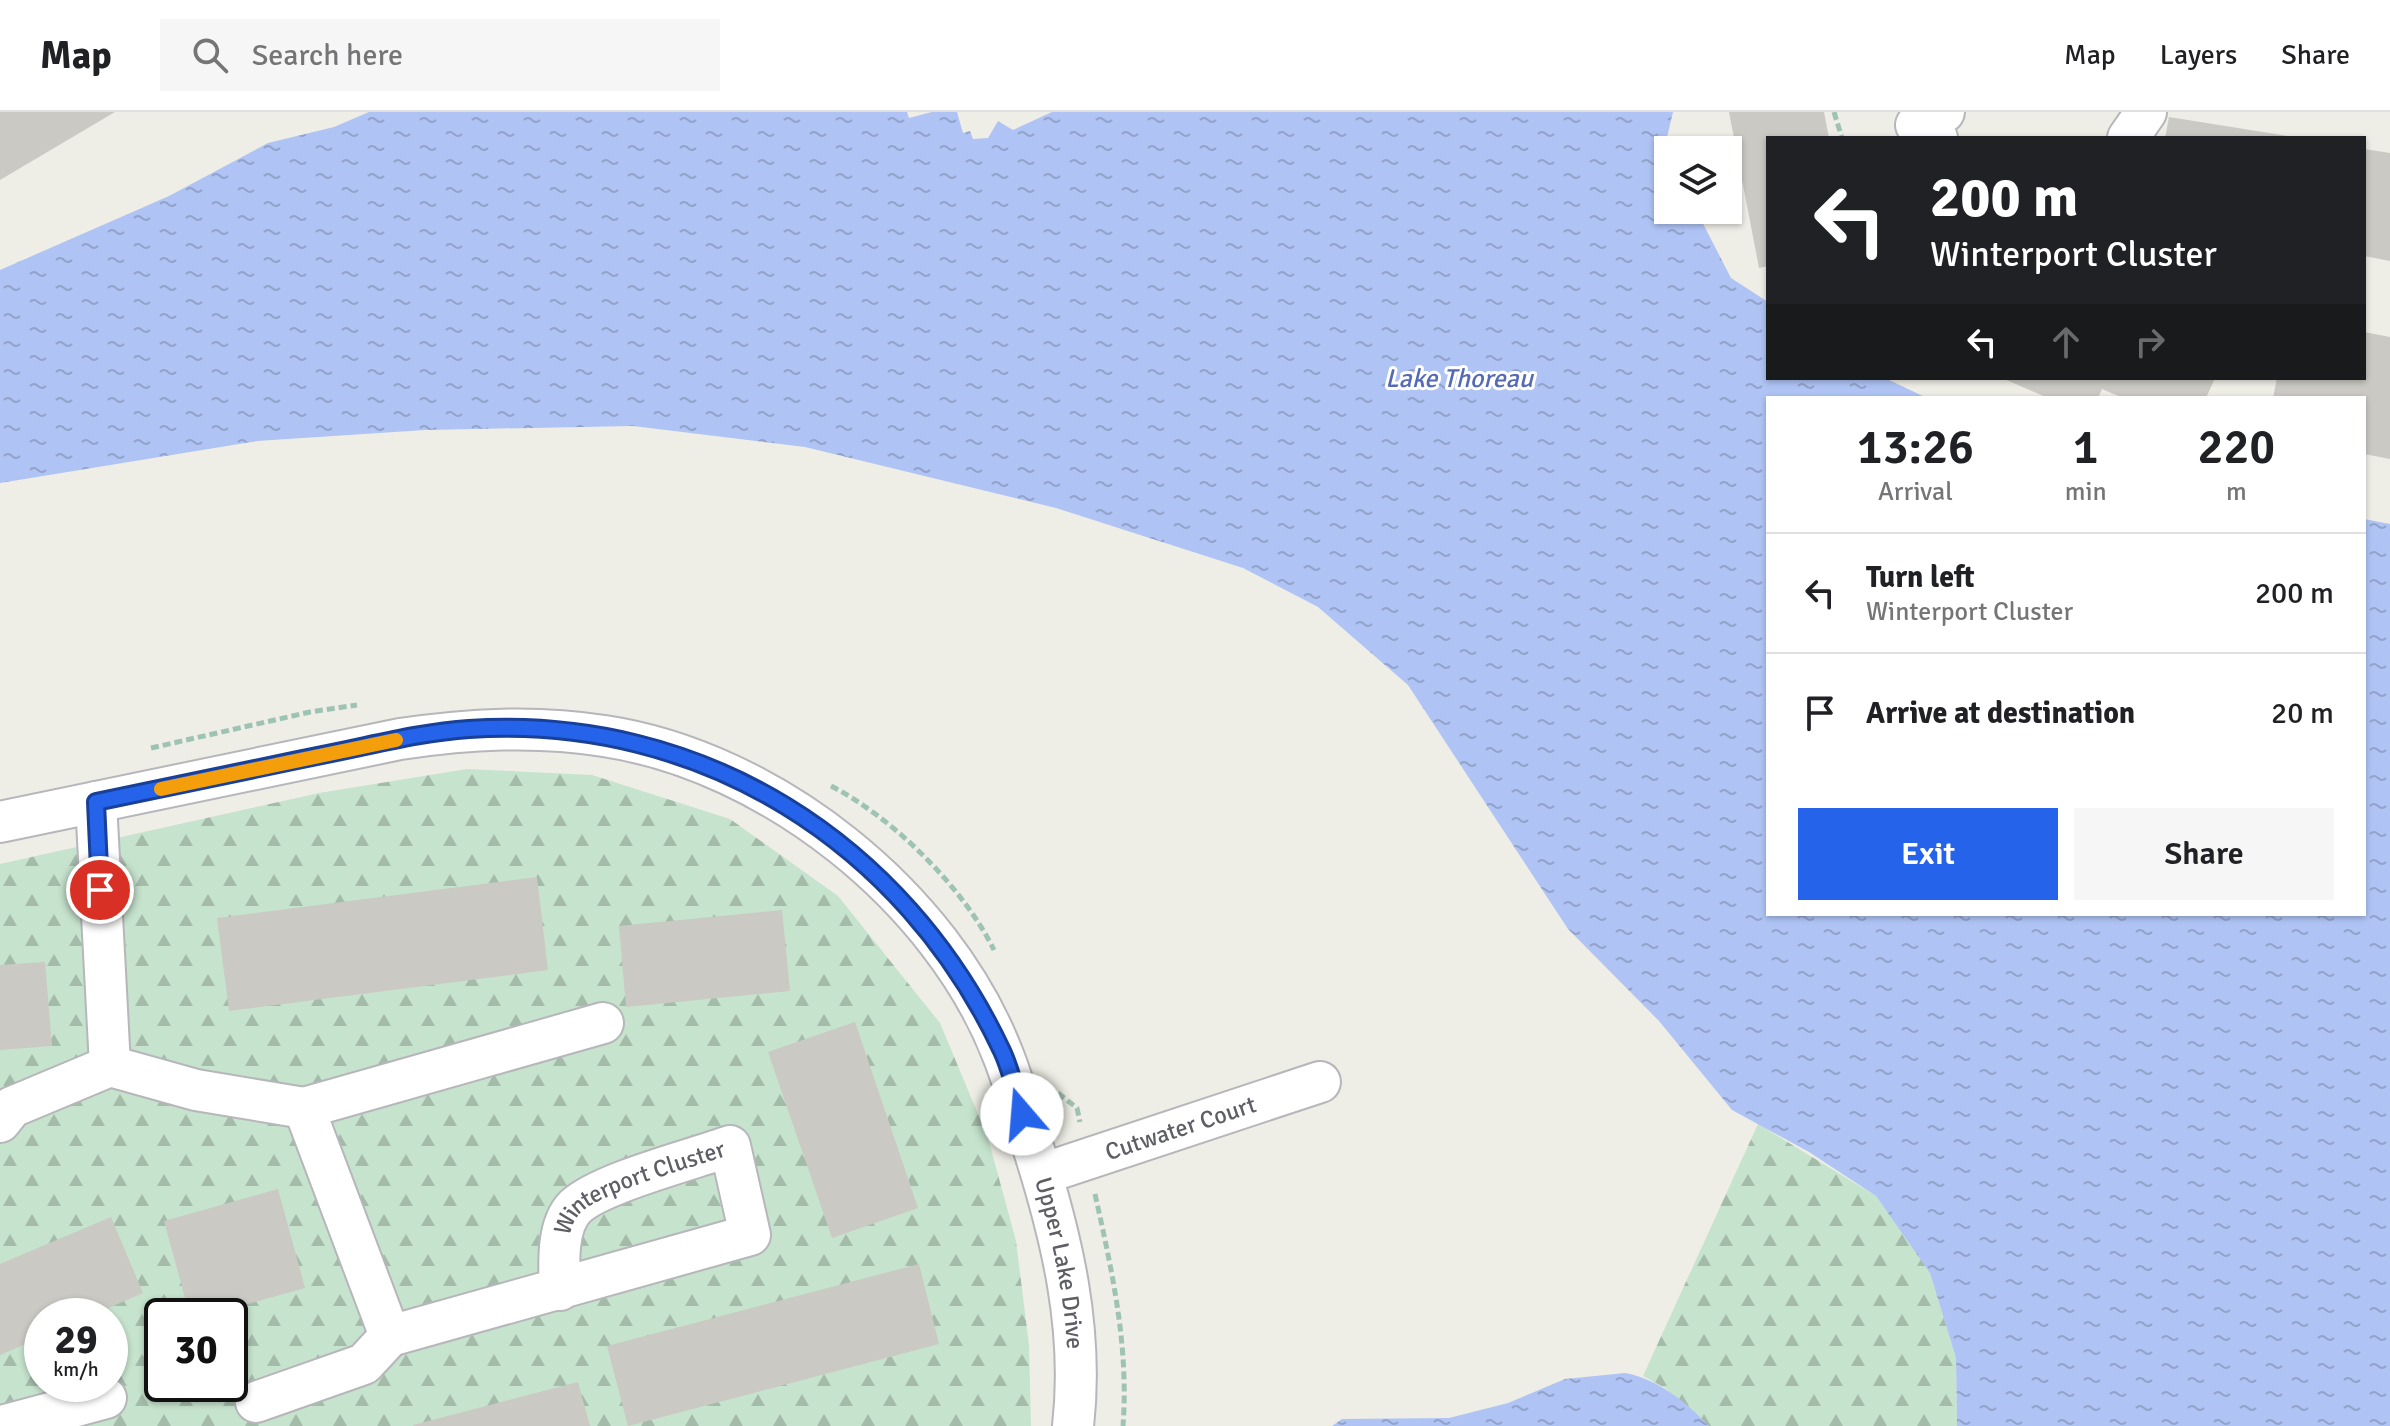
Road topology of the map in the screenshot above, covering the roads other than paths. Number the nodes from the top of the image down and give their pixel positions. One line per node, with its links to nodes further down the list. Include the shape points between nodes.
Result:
1 (1944, 112): 3 (street, via 1916,125)
2 (2146, 112): 4 (street)
3 (1934, 136)
4 (2129, 136)
5 (96, 802): 6 (street, Upper Lake Drive); 8 (street); 12 (street, Upper Lake Drive, via 467,729 532,728 606,736 673,752 737,778 830,834 884,880 930,931 969,987 1003,1053)
6 (0, 822)
7 (603, 1023): 10 (street)
8 (110, 1066): 10 (street, via 196,1090); 11 (street, via 12,1107)
9 (1320, 1082): 12 (street, Cutwater Court)
10 (304, 1108): 14 (street)
11 (0, 1122)
12 (1042, 1174): 18 (street, Upper Lake Drive, via 1065,1253 1073,1316)
13 (560, 1290): 13 (street, Winterport Cluster, via 559,1248 574,1208 602,1192 730,1146 750,1235); 14 (street, Winterport Cluster)
14 (390, 1336): 16 (street, via 364,1364)
15 (91, 1402): 17 (street)
16 (256, 1402)
17 (2, 1426)
18 (1073, 1426)

